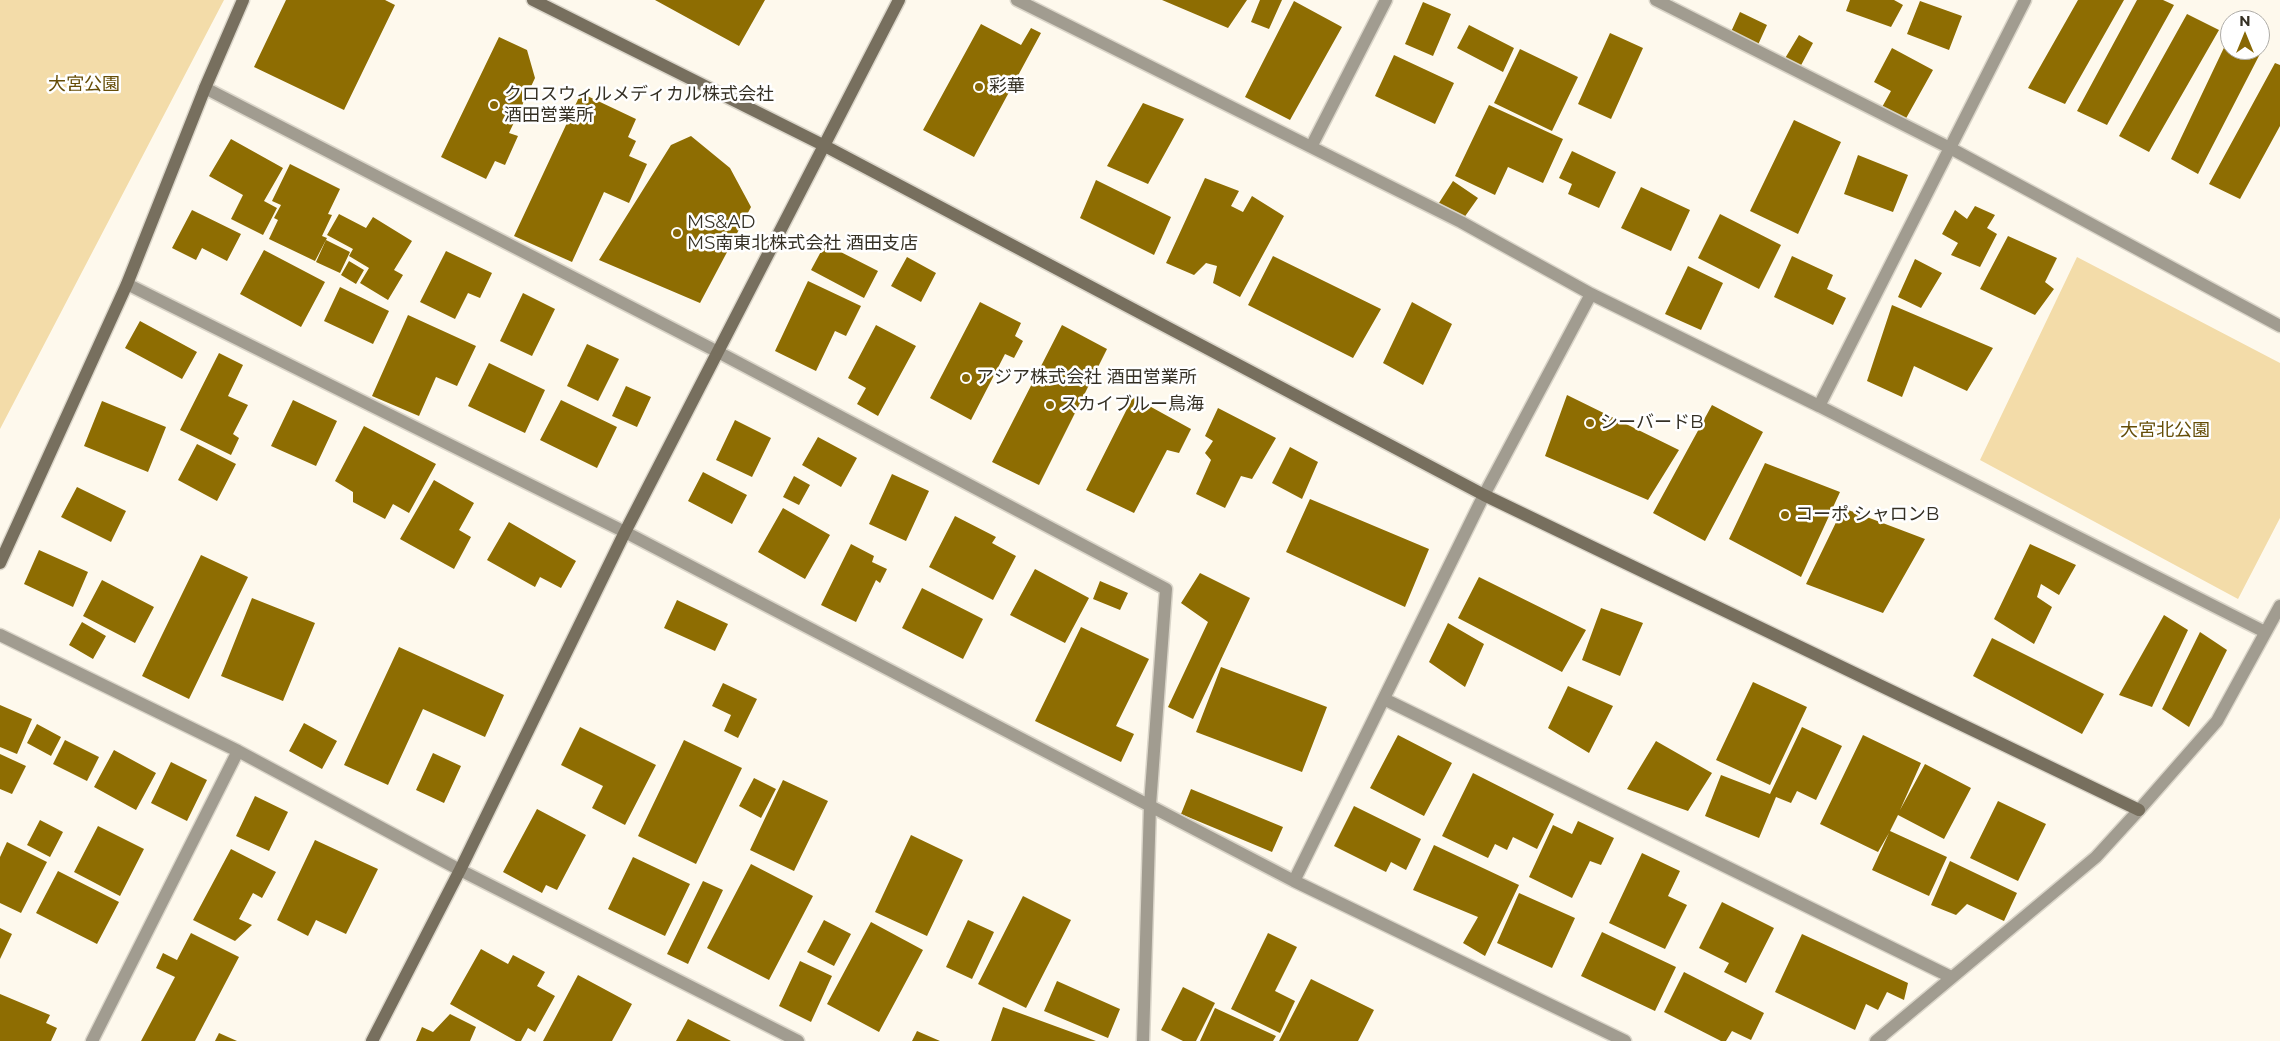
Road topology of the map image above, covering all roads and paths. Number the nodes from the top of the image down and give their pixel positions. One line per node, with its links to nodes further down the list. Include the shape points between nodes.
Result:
1 (243, 0): 8 (street)
2 (533, 0): 9 (street)
3 (899, 0): 9 (street)
4 (1018, 0): 10 (street)
5 (1386, 0): 10 (street)
6 (1656, 0): 11 (street)
7 (2025, 0): 11 (street)
8 (205, 88): 12 (street); 15 (street)
9 (823, 145): 15 (street); 17 (street)
10 (1311, 147): 13 (street, via 1461,222)
11 (1950, 148): 14 (street); 16 (street)
12 (127, 284): 18 (street); 19 (street)
13 (1591, 294): 16 (street); 17 (street)
14 (2280, 326)
15 (718, 352): 18 (street); 25 (street, via 1166,589)
16 (1819, 406): 21 (street)
17 (1484, 494): 23 (street); 26 (street)
18 (624, 532): 25 (street); 27 (street)
19 (0, 563)
20 (2280, 606): 21 (street)
21 (2265, 632): 26 (street, via 2217,720)
22 (0, 635): 24 (street)
23 (1384, 699): 28 (street); 29 (street)
24 (238, 751): 27 (street); 30 (street)
25 (1150, 805): 28 (street); 33 (street)
26 (2139, 810): 29 (street, via 2096,857)
27 (460, 870): 31 (street); 32 (street)
28 (1294, 881): 34 (street)
29 (1951, 977): 35 (street)
30 (92, 1041)
31 (372, 1041)
32 (798, 1041)
33 (1143, 1041)
34 (1625, 1041)
35 (1876, 1041)

